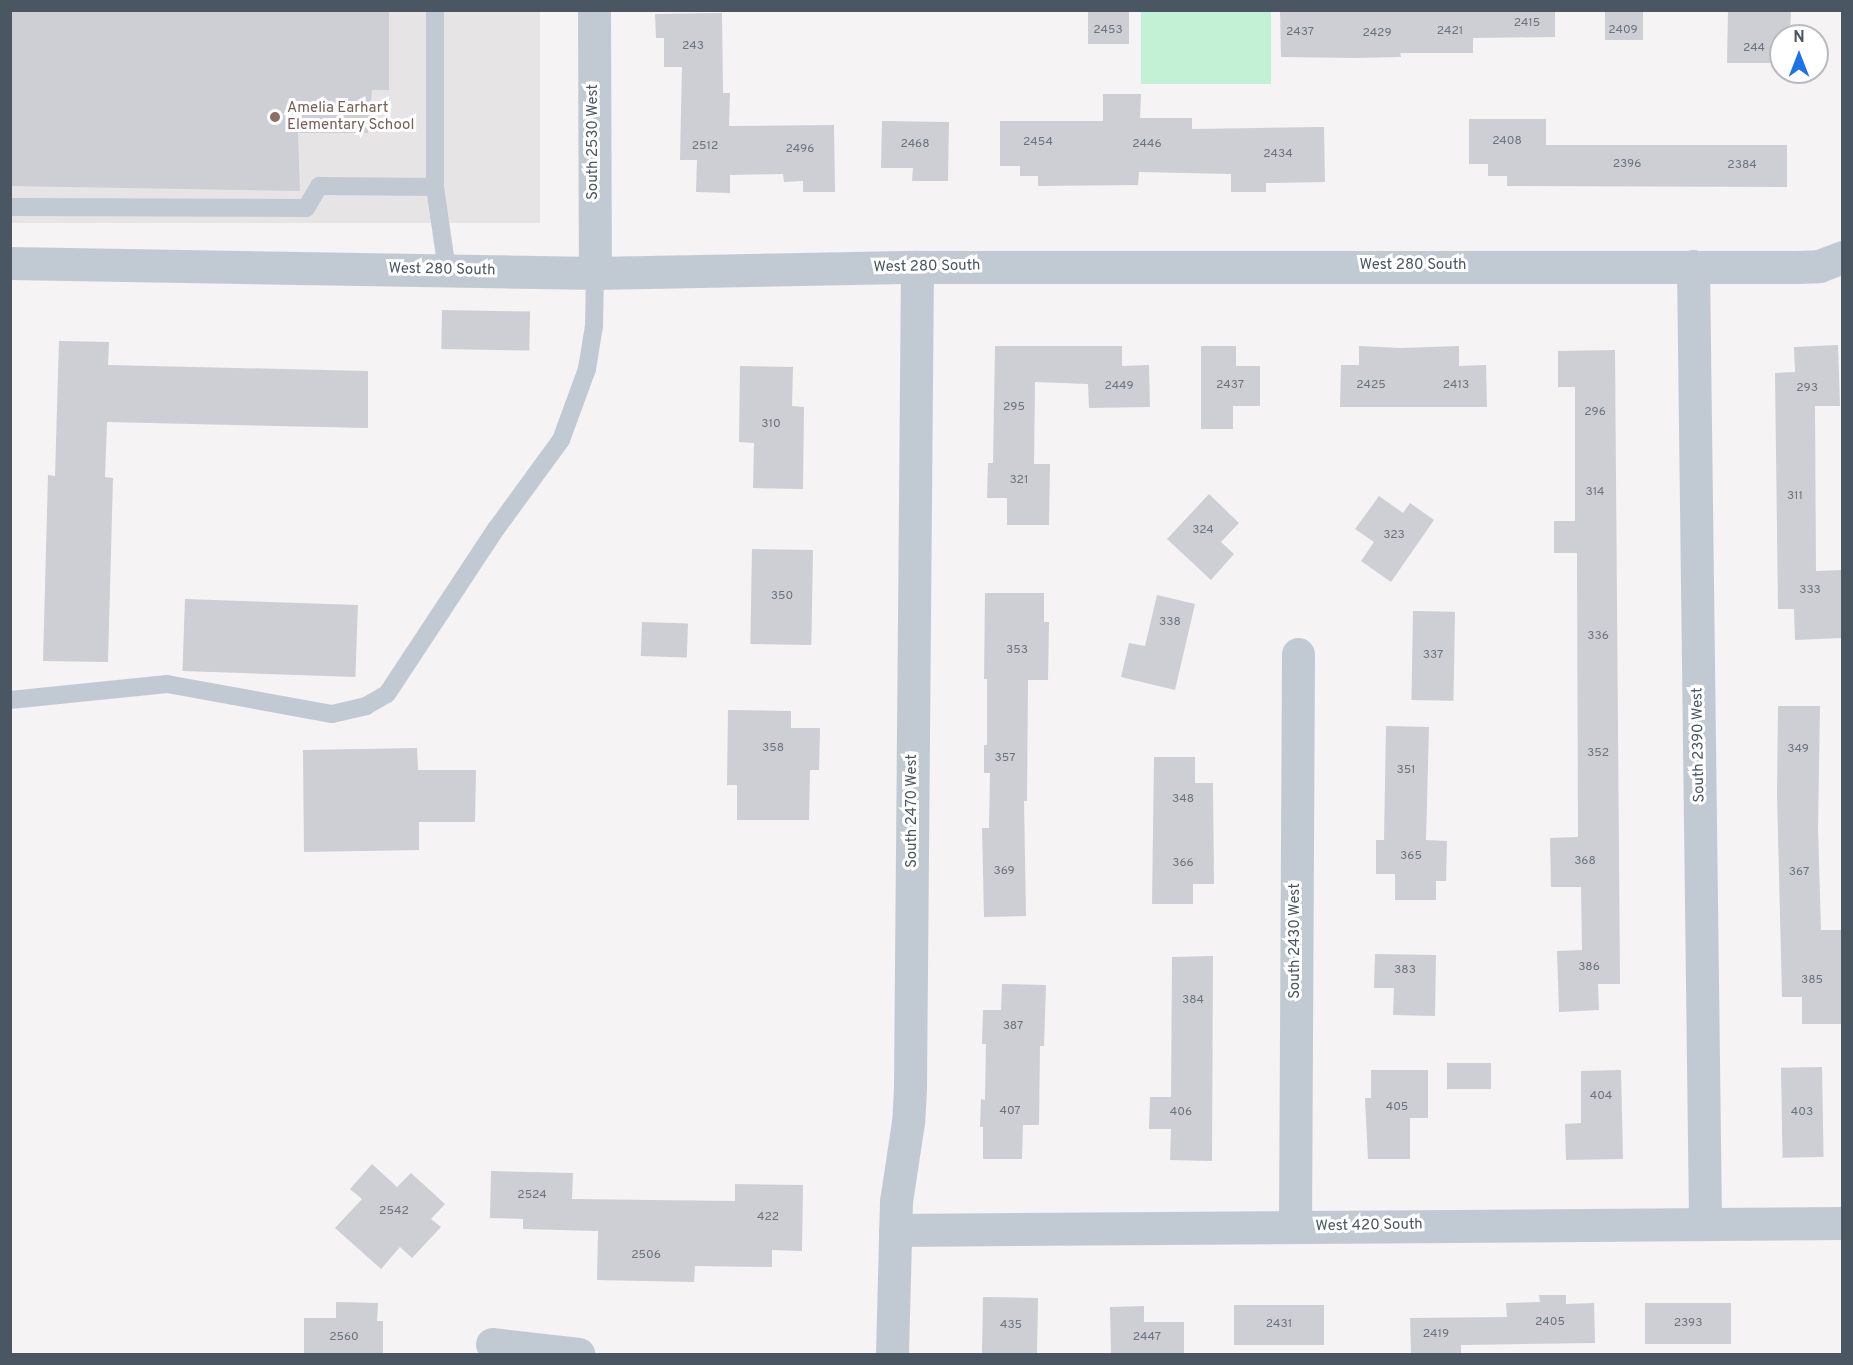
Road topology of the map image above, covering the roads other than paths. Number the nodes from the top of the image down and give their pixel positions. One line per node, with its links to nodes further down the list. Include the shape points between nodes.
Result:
1 (435, 10): 3 (lane)
2 (594, 10): 10 (street, South 2530 West)
3 (435, 187): 4 (lane, via 319,186 306,208); 9 (lane)
4 (10, 207)
5 (1842, 257): 7 (street, West 280 South, via 1819,266)
6 (10, 263): 9 (street, West 280 South)
7 (1693, 266): 8 (street, West 280 South); 14 (street, South 2390 West)
8 (917, 267): 10 (street, West 280 South); 16 (street, South 2470 West, via 910,1088)
9 (447, 270): 10 (street, West 280 South)
10 (595, 273): 12 (lane, via 594,326 587,369 561,440 496,529 387,694 366,706 332,714 167,684)
11 (1298, 654): 15 (street, South 2430 West)
12 (10, 700)
13 (1842, 1223): 14 (street, West 420 South)
14 (1705, 1224): 15 (street, West 420 South)
15 (1295, 1227): 16 (street, West 420 South)
16 (895, 1230): 19 (street, South 2470 West)
17 (492, 1344): 18 (street)
18 (578, 1354)
19 (892, 1354)

